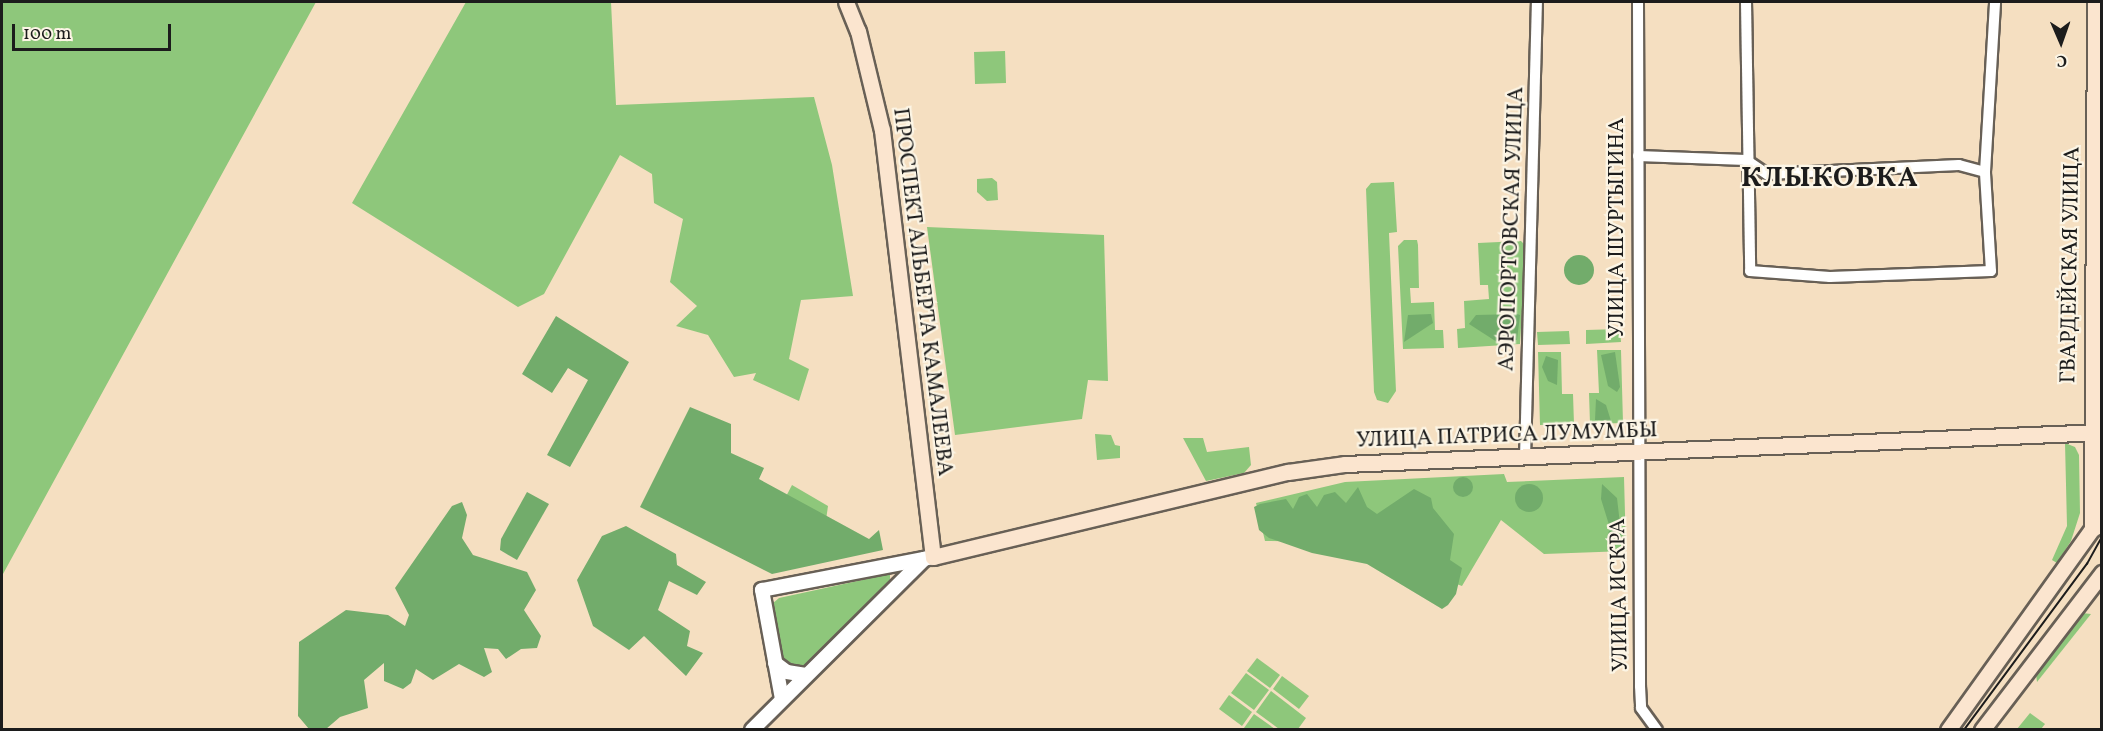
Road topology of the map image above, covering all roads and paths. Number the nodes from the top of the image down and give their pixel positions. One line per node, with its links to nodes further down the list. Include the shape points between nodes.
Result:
1 (846, 2): 14 (main road, ПРОСПЕКТ АЛЬБЕРТА КАМАЛЕЕВА, via 858,32 882,130)
2 (1537, 2): 12 (street, АЭРОПОРТОВСКАЯ УЛИЦА)
3 (1638, 2): 7 (street, УЛИЦА ШУРТЫГИНА)
4 (1746, 2): 8 (street)
5 (1995, 2): 9 (street)
6 (2096, 2): 10 (main road, ГВАРДЕЙСКАЯ УЛИЦА)
7 (1638, 156): 8 (street); 11 (street, УЛИЦА ШУРТЫГИНА)
8 (1746, 160): 9 (street, via 1767,174 1959,165); 9 (street, via 1750,271 1830,277 1991,271)
9 (1985, 172)
10 (2096, 432): 11 (main road, УЛИЦА ПАТРИСА ЛУМУМБЫ); 13 (main road, ГВАРДЕЙСКАЯ УЛИЦА)
11 (1637, 454): 12 (main road, УЛИЦА ПАТРИСА ЛУМУМБЫ); 20 (street, УЛИЦА ИСКРА, via 1641,708)
12 (1525, 458): 14 (main road, УЛИЦА ПАТРИСА ЛУМУМБЫ, via 1345,465 1287,472)
13 (2098, 529): 21 (main road)
14 (928, 558): 16 (street, УЛИЦА ПАТРИСА ЛУМУМБЫ, via 762,590); 17 (street)
15 (2102, 573): 22 (main road)
16 (775, 663): 17 (street, via 787,672); 18 (street, УЛИЦА ПАТРИСА ЛУМУМБЫ)
17 (806, 675): 18 (street)
18 (782, 699): 19 (street)
19 (752, 729)
20 (1657, 729)
21 (1950, 729)
22 (1982, 729)

